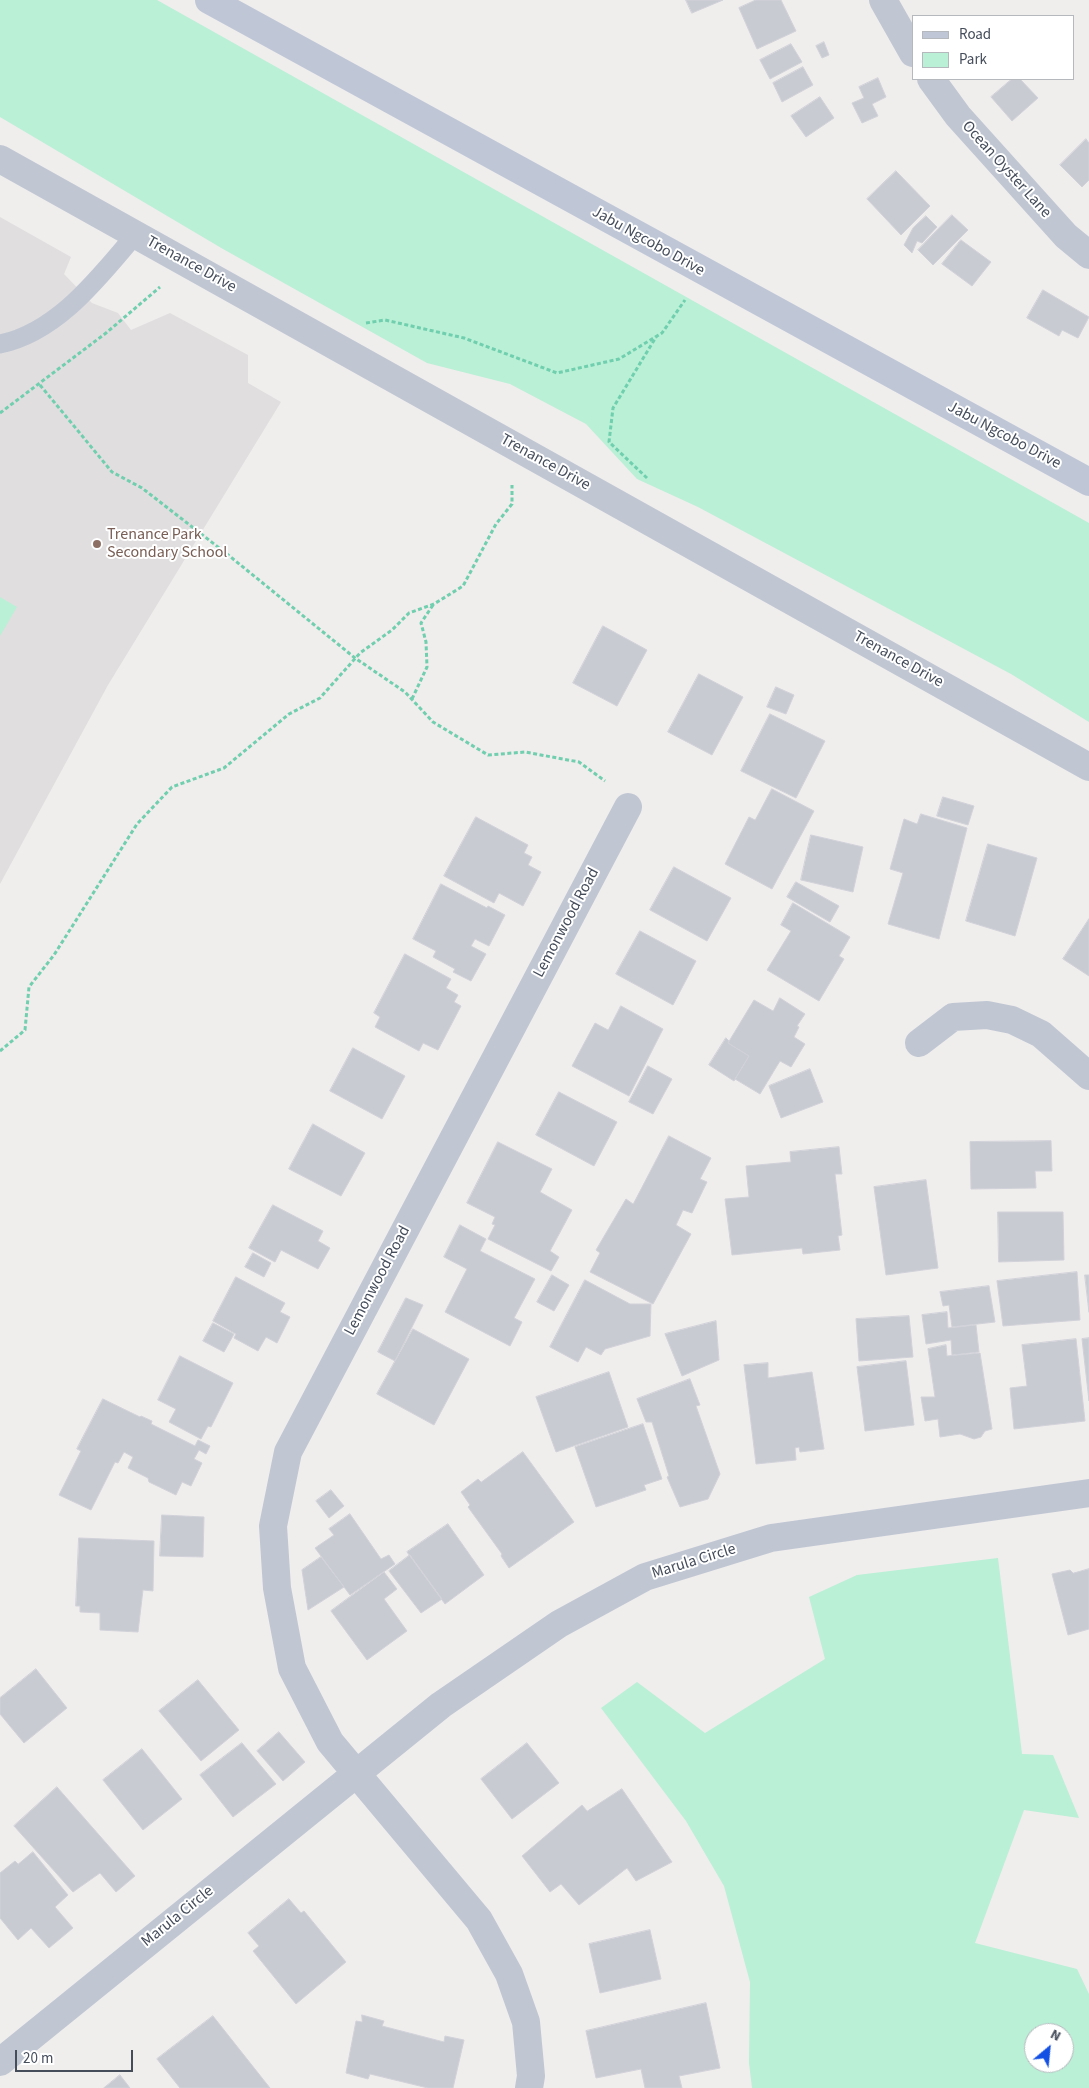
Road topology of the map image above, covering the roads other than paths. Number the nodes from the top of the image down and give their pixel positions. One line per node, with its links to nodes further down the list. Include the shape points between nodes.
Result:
1 (209, 0): 9 (main road, Jabu Ngcobo Drive)
2 (883, 0): 3 (street)
3 (912, 51)
4 (931, 80): 7 (street, Ocean Oyster Lane, via 958,116 1066,236)
5 (0, 159): 6 (street, Trenance Drive)
6 (135, 235): 8 (lane, via 93,285 64,311 35,330); 10 (street, Trenance Drive)
7 (1089, 255)
8 (0, 344)
9 (1089, 482)
10 (1089, 767)
11 (628, 807): 15 (street, Lemonwood Road, via 288,1452 273,1526 277,1588 292,1668 330,1742)
12 (919, 1044): 13 (street, via 953,1017 987,1015 1012,1020 1042,1034)
13 (1089, 1076)
14 (1089, 1493): 15 (street, Marula Circle, via 771,1538 645,1577 559,1624 441,1705)
15 (356, 1773): 16 (street, Marula Circle); 17 (street, via 479,1920 509,1974 526,2022 531,2076)
16 (0, 2062)
17 (529, 2088)

